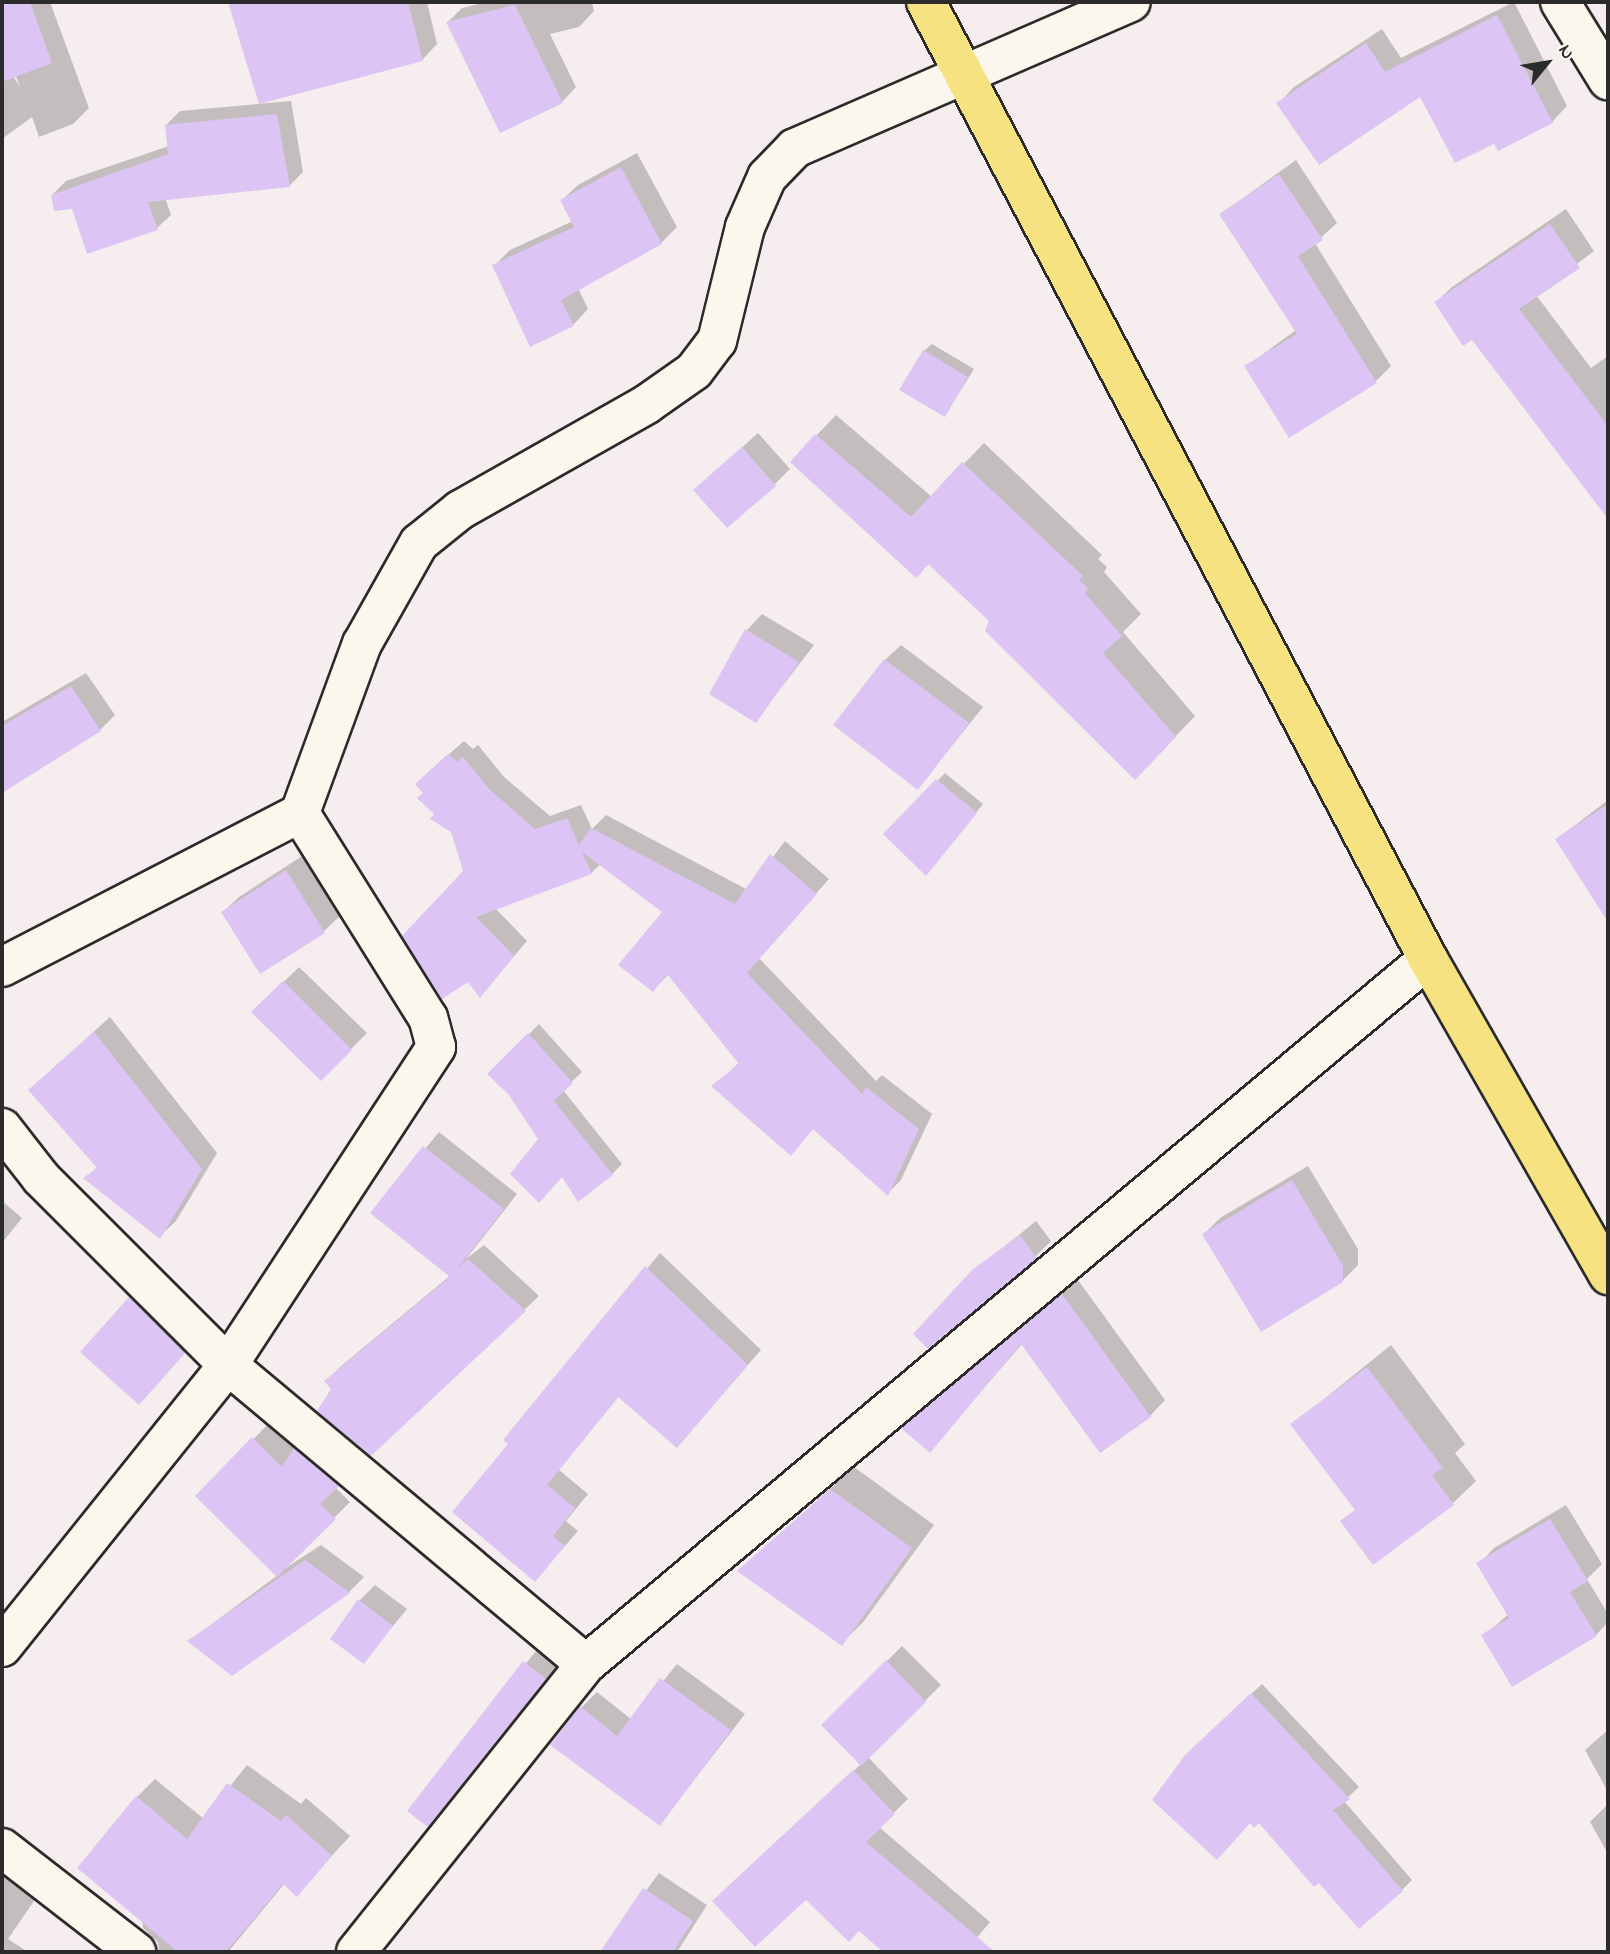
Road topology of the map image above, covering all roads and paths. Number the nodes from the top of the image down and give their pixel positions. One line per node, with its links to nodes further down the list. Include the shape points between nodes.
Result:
1 (926, 2): 4 (highway)
2 (1131, 2): 4 (street)
3 (1560, 2): 5 (street)
4 (967, 75): 6 (street, via 795,148 767,177 745,228 717,341 694,371 648,404 460,510 419,543 362,645); 7 (highway)
5 (1608, 80)
6 (300, 813): 8 (street); 11 (street, via 428,1018 436,1047)
7 (1428, 959): 10 (highway); 13 (street)
8 (2, 967)
9 (2, 1128): 11 (street, via 41,1178)
10 (1608, 1275)
11 (228, 1365): 12 (street); 13 (street)
12 (2, 1647)
13 (586, 1664): 16 (street)
14 (2, 1848): 15 (street)
15 (136, 1952)
16 (356, 1952)

